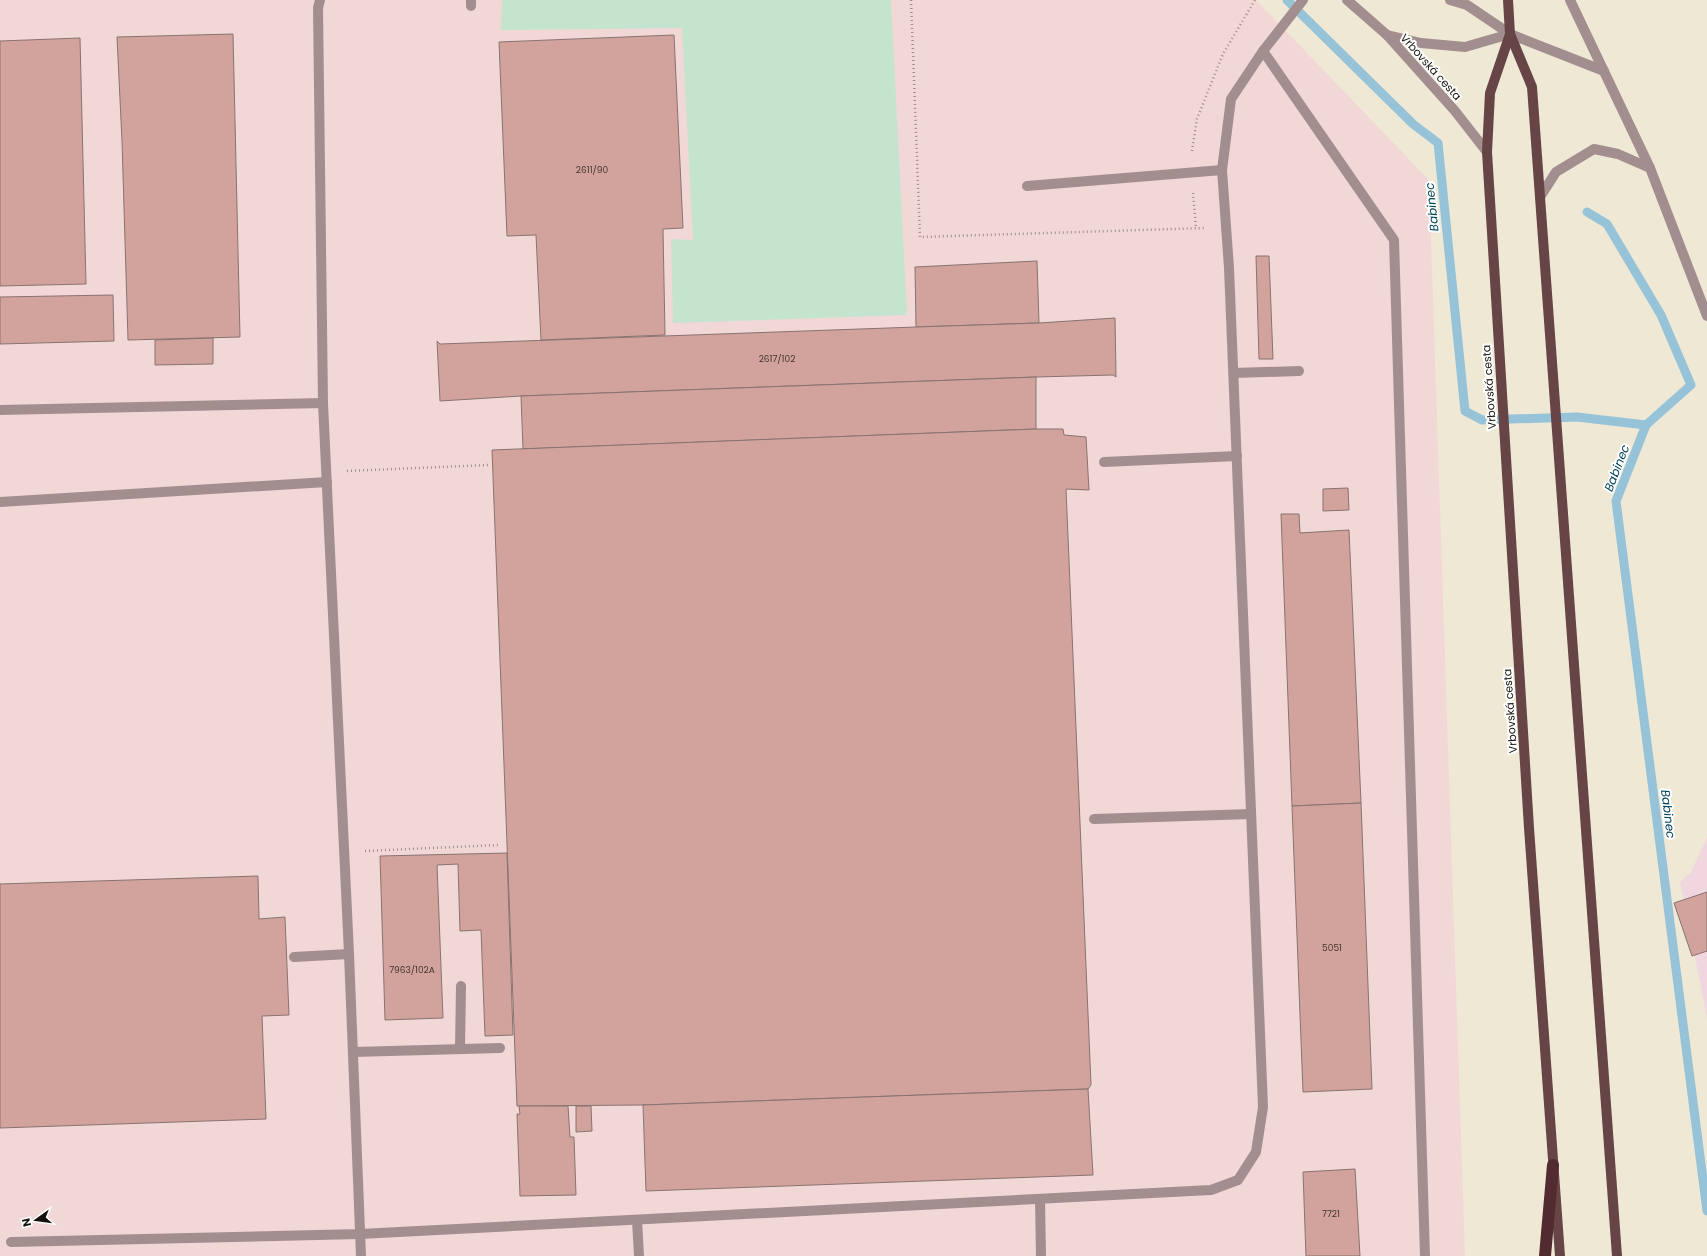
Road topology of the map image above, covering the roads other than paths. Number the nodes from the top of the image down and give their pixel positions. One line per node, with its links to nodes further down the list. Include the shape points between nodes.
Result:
1 (320, 0): 19 (street, via 318,8)
2 (1303, 0): 9 (street)
3 (1347, 0): 8 (street, Vrbovská cesta)
4 (1450, 0): 7 (street, via 1467,5)
5 (1508, 0): 7 (main road)
6 (1570, 0): 10 (street)
7 (1510, 34): 8 (street, via 1465,48 1421,43); 10 (street); 11 (main road, via 1490,93); 15 (main road, via 1532,87)
8 (1387, 35): 11 (street, Vrbovská cesta)
9 (1263, 52): 13 (street, via 1231,99); 41 (street, via 1394,240 1404,501)
10 (1604, 71): 12 (street)
11 (1487, 152): 33 (main road, Vrbovská cesta, via 1529,828)
12 (1650, 168): 15 (street, via 1618,154 1594,149 1556,172); 16 (street)
13 (1222, 170): 14 (street); 18 (street)
14 (1027, 186)
15 (1540, 197): 44 (main road)
16 (1707, 316)
17 (1299, 371): 18 (street)
18 (1234, 373): 21 (street)
19 (323, 403): 20 (street); 23 (street)
20 (0, 410)
21 (1237, 456): 22 (street); 25 (street)
22 (1104, 462)
23 (327, 477): 24 (street); 27 (street)
24 (0, 502)
25 (1251, 814): 26 (street); 34 (street, via 1263,1107 1256,1152 1238,1180 1211,1190)
26 (1094, 819)
27 (349, 954): 28 (street); 32 (street)
28 (294, 957)
29 (461, 986): 31 (street)
30 (500, 1048): 31 (street)
31 (460, 1049): 32 (street)
32 (353, 1052): 36 (street)
33 (1553, 1165): 42 (highway); 43 (main road, Vrbovská cesta)
34 (1040, 1199): 35 (street); 40 (street)
35 (637, 1220): 36 (street); 39 (street)
36 (360, 1234): 37 (street); 38 (street)
37 (11, 1242)
38 (361, 1256)
39 (639, 1256)
40 (1041, 1256)
41 (1425, 1256)
42 (1545, 1256)
43 (1560, 1256)
44 (1616, 1256)

